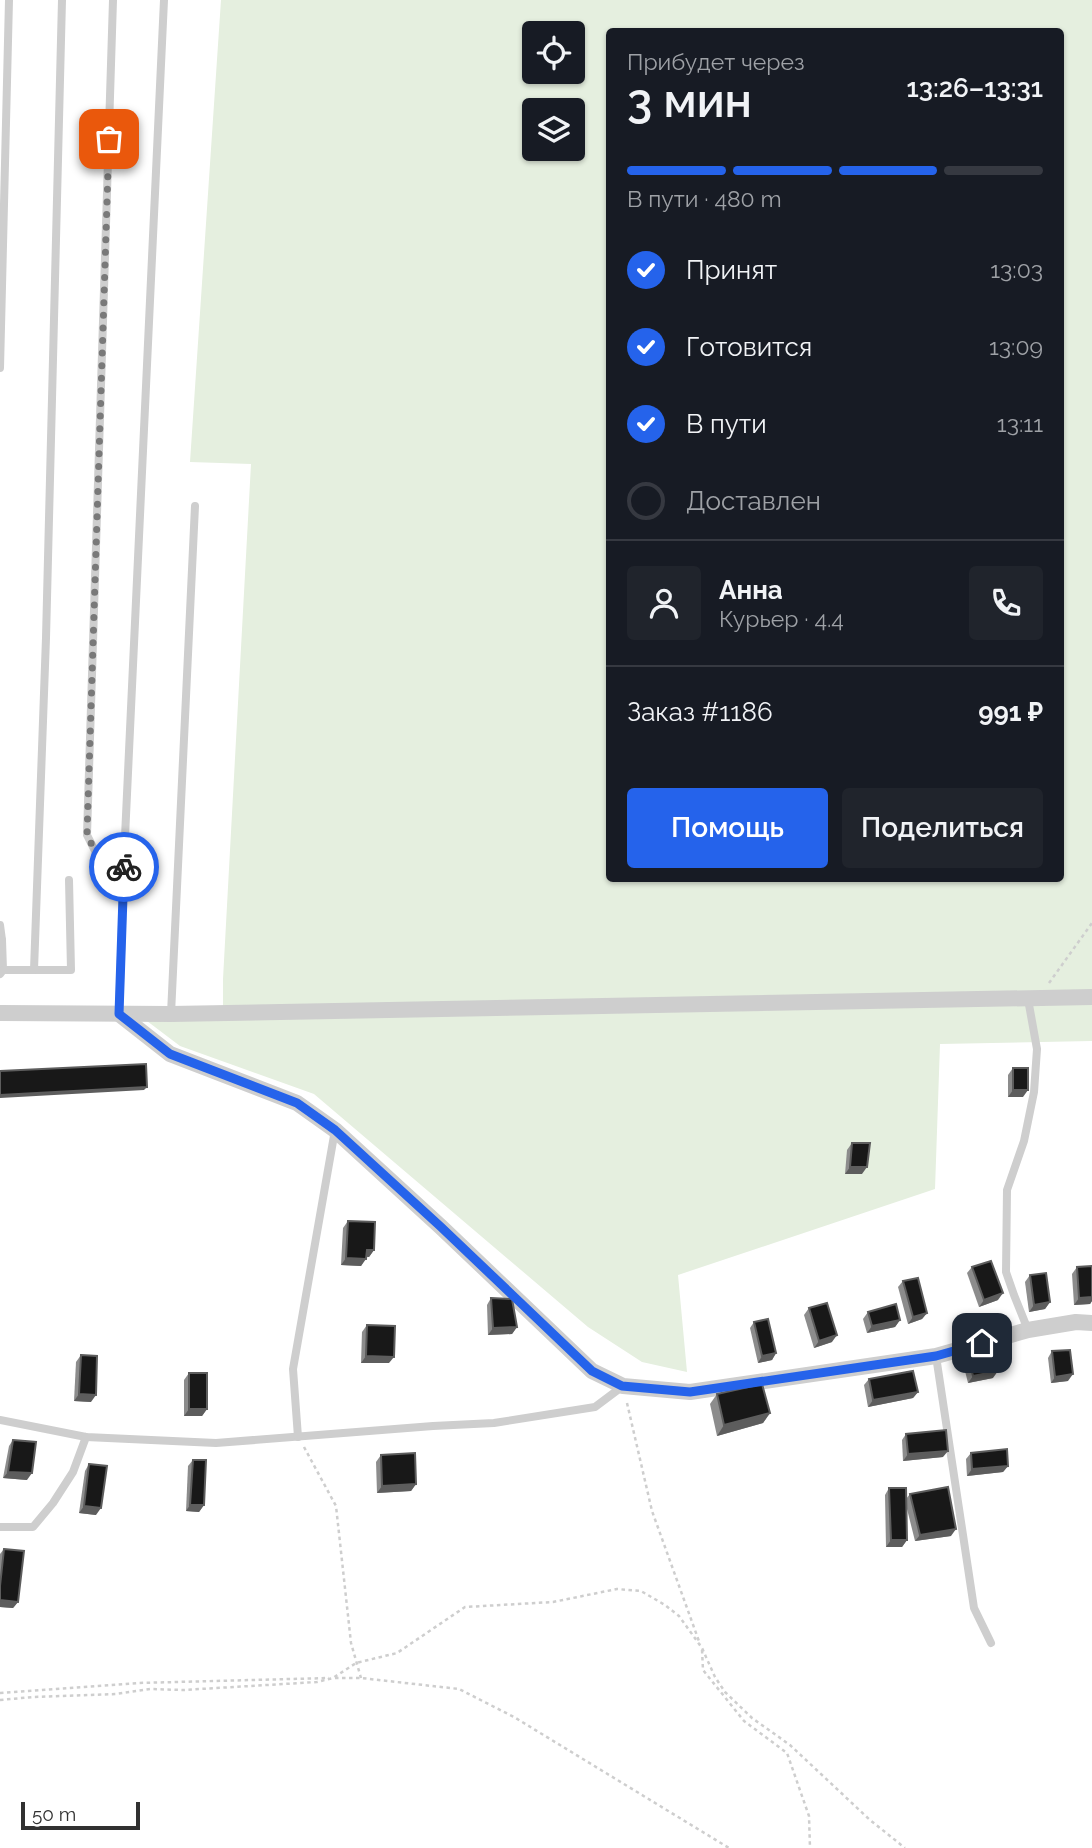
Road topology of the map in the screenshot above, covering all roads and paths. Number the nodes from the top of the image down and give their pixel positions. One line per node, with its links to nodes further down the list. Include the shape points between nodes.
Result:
1 (9, 0): 5 (lane)
2 (62, 0): 12 (lane)
3 (113, 0): 7 (lane, via 87,835 96,853)
4 (164, 0): 7 (lane)
5 (0, 368)
6 (195, 506): 18 (lane)
7 (124, 866): 17 (lane)
8 (69, 880): 12 (lane, via 71,970)
9 (1092, 923): 15 (path)
10 (0, 925): 11 (lane)
11 (1, 940): 13 (lane)
12 (34, 970): 13 (lane)
13 (1, 972)
14 (1092, 997): 15 (street)
15 (1033, 998): 18 (street); 21 (lane, via 1034,1091 1024,1141 1007,1190 1006,1272)
16 (0, 1013): 17 (street)
17 (119, 1014): 18 (street); 19 (street, via 170,1054 297,1103)
18 (171, 1014)
19 (335, 1130): 23 (street, via 592,1371); 26 (lane, via 293,1369)
20 (1092, 1323): 21 (street, via 1076,1321)
21 (1028, 1330): 22 (street)
22 (936, 1356): 23 (street, via 690,1392); 28 (lane, via 974,1608)
23 (622, 1386): 26 (lane, via 595,1407 507,1421); 29 (path, via 652,1511)
24 (0, 1420): 25 (lane)
25 (86, 1437): 26 (lane, via 216,1443); 27 (lane, via 73,1472 33,1527)
26 (298, 1437): 30 (path, via 336,1506)
27 (0, 1527)
28 (991, 1643)
29 (702, 1648): 30 (path, via 665,1605 641,1591 617,1589 553,1602 465,1607 397,1653); 36 (path, via 703,1670 744,1721 787,1753 809,1816); 37 (path, via 724,1692)
30 (356, 1663): 31 (path); 32 (path)
31 (333, 1678): 32 (path); 33 (path); 34 (path)
32 (361, 1678): 35 (path, via 458,1689 513,1717)
33 (0, 1693)
34 (0, 1700)
35 (729, 1848)
36 (810, 1848)
37 (905, 1848)

